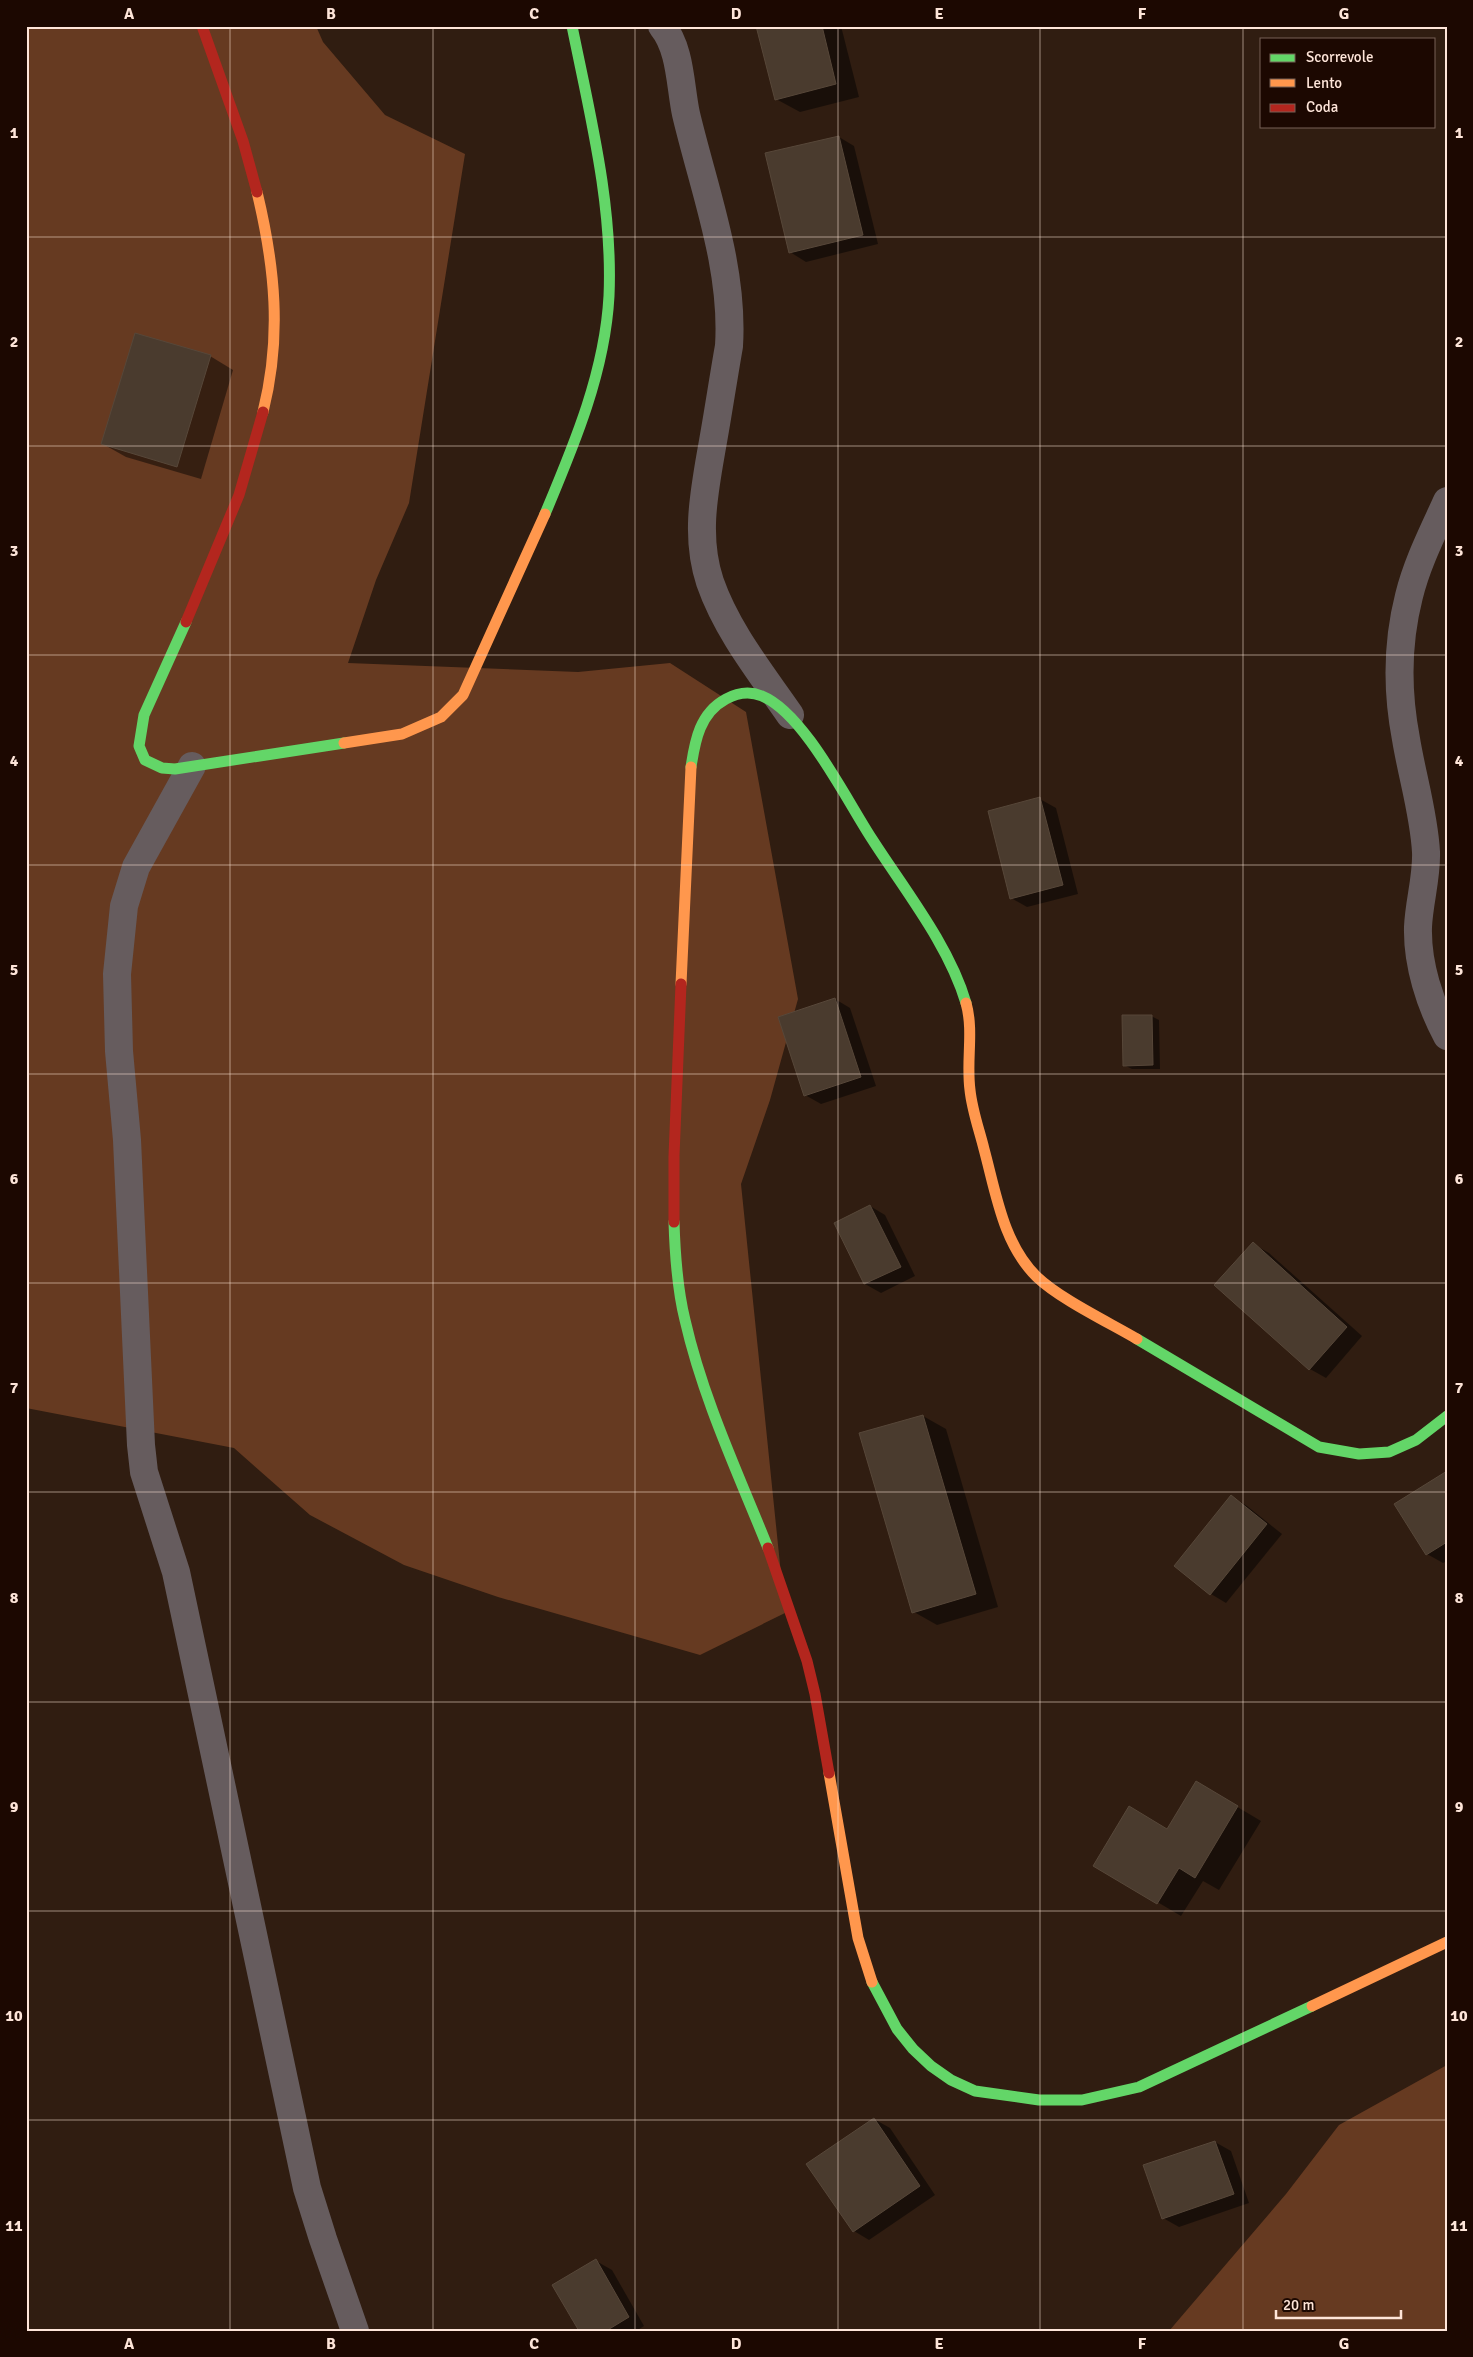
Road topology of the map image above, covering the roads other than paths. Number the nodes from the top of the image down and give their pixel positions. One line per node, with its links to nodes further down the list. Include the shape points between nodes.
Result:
1 (202, 26): 6 (street, via 231,104 262,212 274,285 275,343 264,407 244,486 138,734 139,748 152,766 175,769)
2 (572, 26): 6 (street, via 593,132 609,258 602,344 594,384 557,484 463,695 441,717 402,734)
3 (667, 31): 5 (street, via 721,249 731,321 703,494 705,565 732,630)
4 (1447, 501): 7 (street, via 1409,596 1399,680 1405,738 1426,852 1418,926 1420,961 1440,1024)
5 (812, 747): 8 (street, via 934,938 965,1001 971,1035 970,1095 1000,1215 1019,1254 1038,1278 1319,1447 1360,1454 1392,1452 1420,1439); 9 (street, via 772,702 754,693 746,693 711,708 700,725 693,750 674,1162 676,1258 681,1301 693,1350 806,1655 858,1938 877,1997 910,2047 930,2067 949,2079 976,2091 1069,2103 1103,2098 1139,2087)
6 (192, 766): 10 (street, via 136,867 124,906 117,974 144,1472 176,1572 307,2188)
7 (1447, 1036)
8 (1447, 1416)
9 (1447, 1942)
10 (355, 2331)

